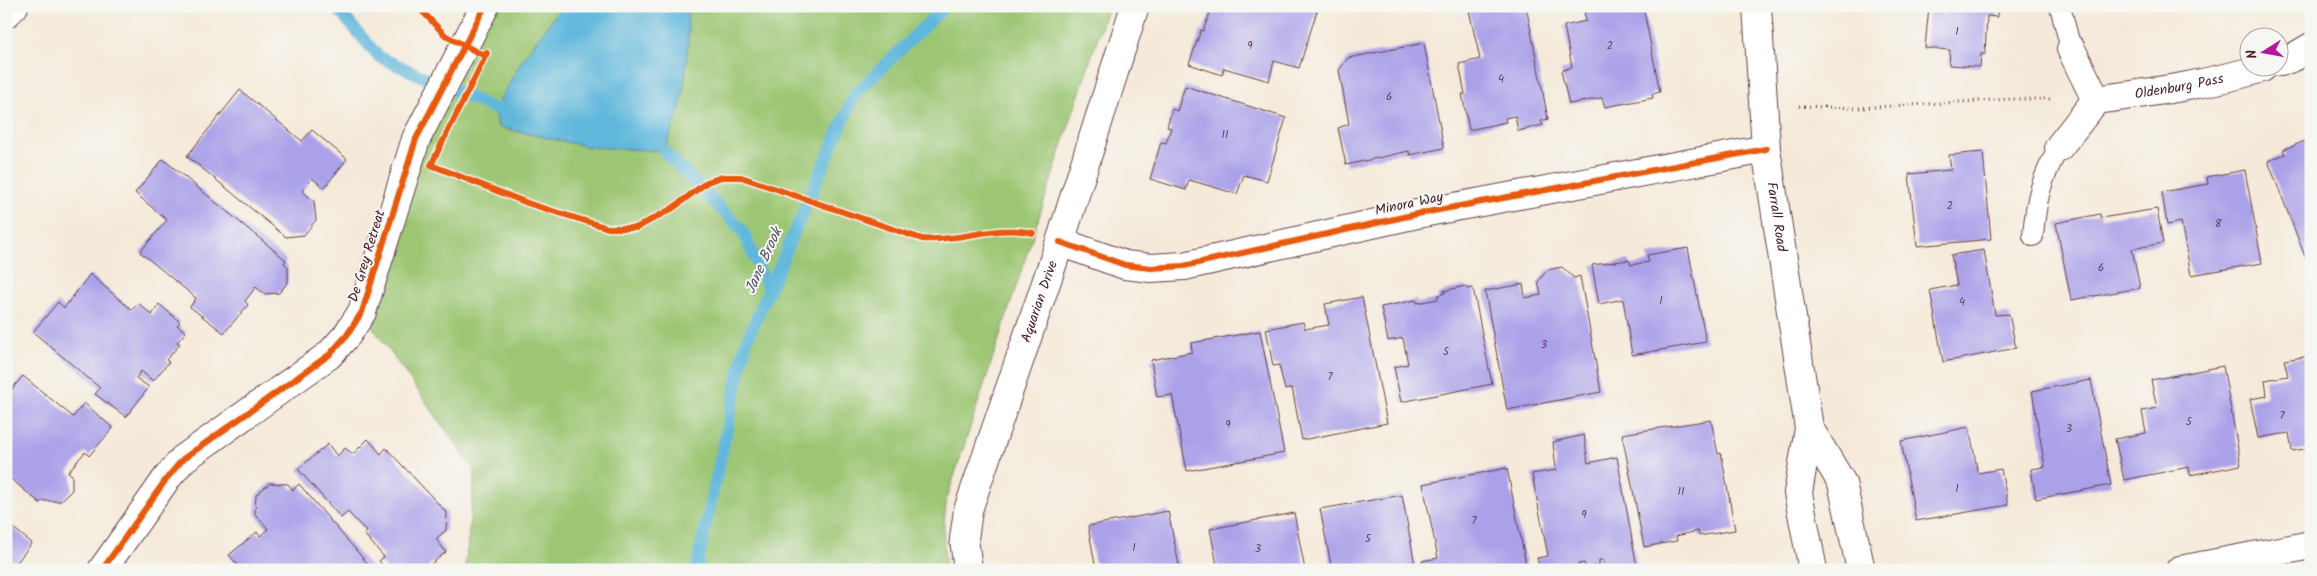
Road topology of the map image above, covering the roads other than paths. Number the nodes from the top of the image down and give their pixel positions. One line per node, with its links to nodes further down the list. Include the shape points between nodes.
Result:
1 (14, 6): 6 (street)
2 (484, 6): 18 (street, De Grey Retreat, via 416,138 362,312 347,335 307,372 183,459)
3 (1135, 6): 15 (street, Aquarian Drive)
4 (1757, 6): 13 (street, Farrall Road)
5 (2060, 6): 8 (lane)
6 (6, 14)
7 (2311, 47): 9 (street)
8 (2071, 49): 11 (street)
9 (2290, 58)
10 (2240, 74): 11 (street, Oldenburg Pass)
11 (2093, 104): 12 (street)
12 (2059, 147): 14 (lane, via 2044,175)
13 (1766, 149): 15 (street, Minora Way, via 1417,214 1184,266 1151,268 1125,265); 16 (street, Farrall Road)
14 (2033, 236)
15 (1060, 242): 19 (street, Aquarian Drive, via 968,510 964,539)
16 (1809, 428): 20 (street, Farrall Road, via 1798,493); 21 (street, Farrall Road, via 1842,484)
17 (2311, 545): 22 (street)
18 (102, 570)
19 (968, 570)
20 (1813, 570)
21 (1860, 570)
22 (2180, 570)

